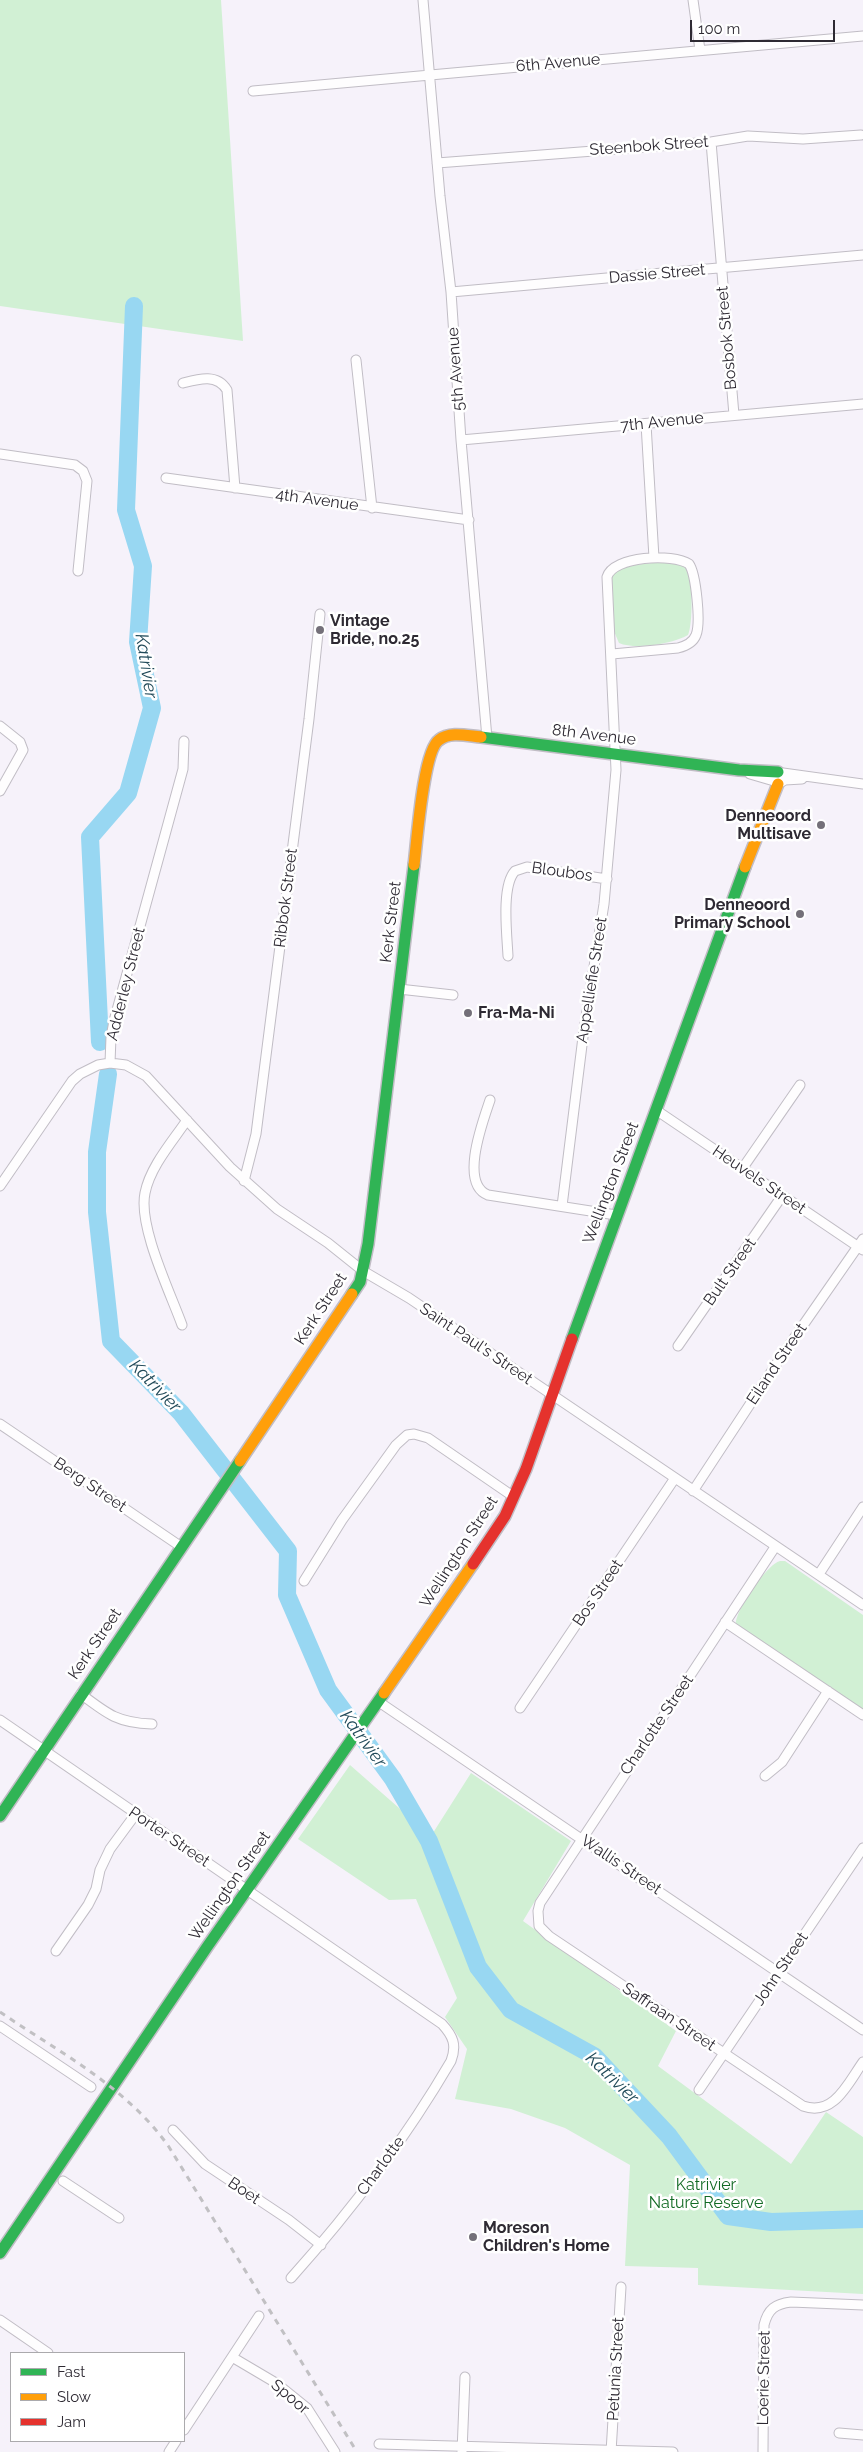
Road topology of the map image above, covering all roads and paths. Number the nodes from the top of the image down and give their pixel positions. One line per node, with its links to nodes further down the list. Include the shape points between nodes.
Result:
1 (422, 0): 5 (street, 5th Avenue)
2 (693, 0): 4 (street)
3 (863, 36): 4 (street, 6th Avenue)
4 (700, 50): 5 (street, 6th Avenue)
5 (429, 76): 6 (street, 6th Avenue); 9 (street, 5th Avenue)
6 (253, 91)
7 (861, 135): 8 (street, Steenbok Street, via 803,139 748,136)
8 (711, 142): 9 (street, Steenbok Street); 11 (street, Bosbok Street)
9 (437, 163): 12 (street, 5th Avenue)
10 (863, 255): 11 (street, Dassie Street)
11 (721, 269): 12 (street, Dassie Street); 16 (street, Bosbok Street)
12 (451, 292): 18 (street, 5th Avenue)
13 (356, 360): 22 (street)
14 (183, 383): 21 (street, via 206,378 222,384 226,390)
15 (863, 404): 16 (street, 7th Avenue)
16 (734, 415): 17 (street, 7th Avenue)
17 (646, 424): 18 (street, 7th Avenue); 24 (street)
18 (461, 440): 23 (street, 5th Avenue)
19 (0, 454): 25 (street, via 75,465 83,471 87,481)
20 (166, 478): 21 (street, 4th Avenue)
21 (234, 488): 22 (street, 4th Avenue)
22 (372, 508): 23 (street, 4th Avenue)
23 (469, 520): 30 (street, 5th Avenue)
24 (654, 558): 27 (street, via 623,562 608,573 606,592); 27 (street, via 679,559 691,568 695,580 697,633 687,645 678,648)
25 (78, 571)
26 (320, 614): 46 (street, Ribbok Street, via 256,1134)
27 (612, 654): 32 (street, Appelliefie Street)
28 (0, 726): 35 (street, via 23,747)
29 (444, 736): 30 (street, 8th Avenue); 38 (street, Kerk Street, via 434,744 429,756)
30 (487, 738): 32 (street, 8th Avenue)
31 (184, 741): 40 (street, Adderley Street, via 183,768 114,1021)
32 (617, 754): 33 (street, 8th Avenue); 36 (street, Appelliefie Street)
33 (780, 778): 34 (street, 8th Avenue); 43 (street, Wellington Street)
34 (863, 784)
35 (0, 792)
36 (607, 878): 37 (street, Bloubos, via 527,867 515,871 508,884 506,905); 49 (street, Appelliefie Street)
37 (508, 956)
38 (399, 989): 39 (street); 52 (street, Kerk Street)
39 (453, 995)
40 (110, 1063): 44 (street, Saint Paul's Street, via 126,1065 146,1076); 47 (street, Adderley Street, via 90,1068 72,1081)
41 (800, 1085): 45 (street)
42 (490, 1100): 49 (street, via 474,1162 480,1190 488,1195)
43 (656, 1110): 45 (street, Heuvels Street); 50 (street, Wellington Street)
44 (187, 1120): 46 (street, Saint Paul's Street); 53 (street, via 150,1178 144,1203 149,1234)
45 (742, 1169): 48 (street, Heuvels Street)
46 (244, 1181): 52 (street, Saint Paul's Street)
47 (0, 1186)
48 (782, 1196): 51 (street, Heuvels Street); 54 (street, Bult Street)
49 (562, 1206): 50 (street)
50 (616, 1215): 55 (street, Wellington Street)
51 (861, 1245): 58 (street, Eiland Street)
52 (363, 1271): 55 (street, Saint Paul's Street, via 409,1298); 61 (street, Kerk Street, via 357,1289)
53 (182, 1324)
54 (678, 1346)
55 (552, 1396): 57 (street, Saint Paul's Street); 59 (street, Wellington Street)
56 (0, 1424): 61 (street, Berg Street)
57 (675, 1478): 58 (street, Saint Paul's Street); 70 (street, Bos Street)
58 (692, 1491): 62 (street, Saint Paul's Street)
59 (514, 1497): 64 (street, via 428,1438 414,1434 407,1436 396,1445 360,1494); 69 (street, Wellington Street, via 497,1528)
60 (863, 1507): 63 (street)
61 (180, 1546): 68 (street, Kerk Street)
62 (775, 1547): 63 (street, Saint Paul's Street); 66 (street, Charlotte Street)
63 (819, 1574): 65 (street, Saint Paul's Street)
64 (304, 1581)
65 (863, 1605)
66 (726, 1622): 67 (street); 78 (street, Charlotte Street)
67 (828, 1691): 71 (street); 75 (street, via 782,1762)
68 (81, 1694): 73 (street, via 110,1717 135,1724); 74 (street, Kerk Street)
69 (379, 1702): 78 (street, Wallis Street); 80 (street, Wellington Street)
70 (520, 1708)
71 (863, 1715)
72 (0, 1720): 74 (street, Porter Street)
73 (152, 1724)
74 (43, 1751): 76 (street, Porter Street); 77 (street, Kerk Street)
75 (765, 1776)
76 (136, 1815): 80 (street, Porter Street); 82 (street, via 110,1849 88,1905)
77 (0, 1816)
78 (581, 1838): 81 (street, Charlotte Street); 83 (street, Wallis Street)
79 (863, 1848): 83 (street, John Street)
80 (247, 1889): 86 (street, Porter Street, via 442,2024); 95 (street, Wellington Street)
81 (540, 1903): 87 (street, Saffraan Street, via 539,1926 549,1936)
82 (56, 1951)
83 (779, 1972): 85 (street, Wallis Street); 87 (street, John Street)
84 (0, 2026): 89 (street)
85 (863, 2030)
86 (454, 2045): 94 (street, Charlotte, via 451,2061 400,2140)
87 (724, 2053): 88 (street, Saffraan Street, via 803,2106 816,2109 824,2108 839,2096); 90 (street, John Street)
88 (863, 2062)
89 (91, 2087)
90 (699, 2090)
91 (173, 2130): 94 (street, Boet, via 205,2164)
92 (63, 2181): 93 (street)
93 (119, 2218)
94 (321, 2244): 96 (street, Charlotte)
95 (0, 2253)
96 (292, 2278)
97 (621, 2287): 109 (street, Petunia Street)
98 (863, 2305): 112 (street, Loerie Street, via 791,2302 773,2307 764,2325)
99 (259, 2316): 102 (street)
100 (0, 2320): 101 (street)
101 (47, 2352)
102 (232, 2357): 104 (street); 110 (street, Spoor, via 276,2383 307,2408)
103 (465, 2377): 108 (street)
104 (185, 2428)
105 (839, 2434): 106 (street)
106 (863, 2435)
107 (379, 2444): 108 (street)
108 (462, 2449): 109 (street)
109 (611, 2451): 111 (street)
110 (335, 2452)
111 (673, 2452)
112 (763, 2452)

